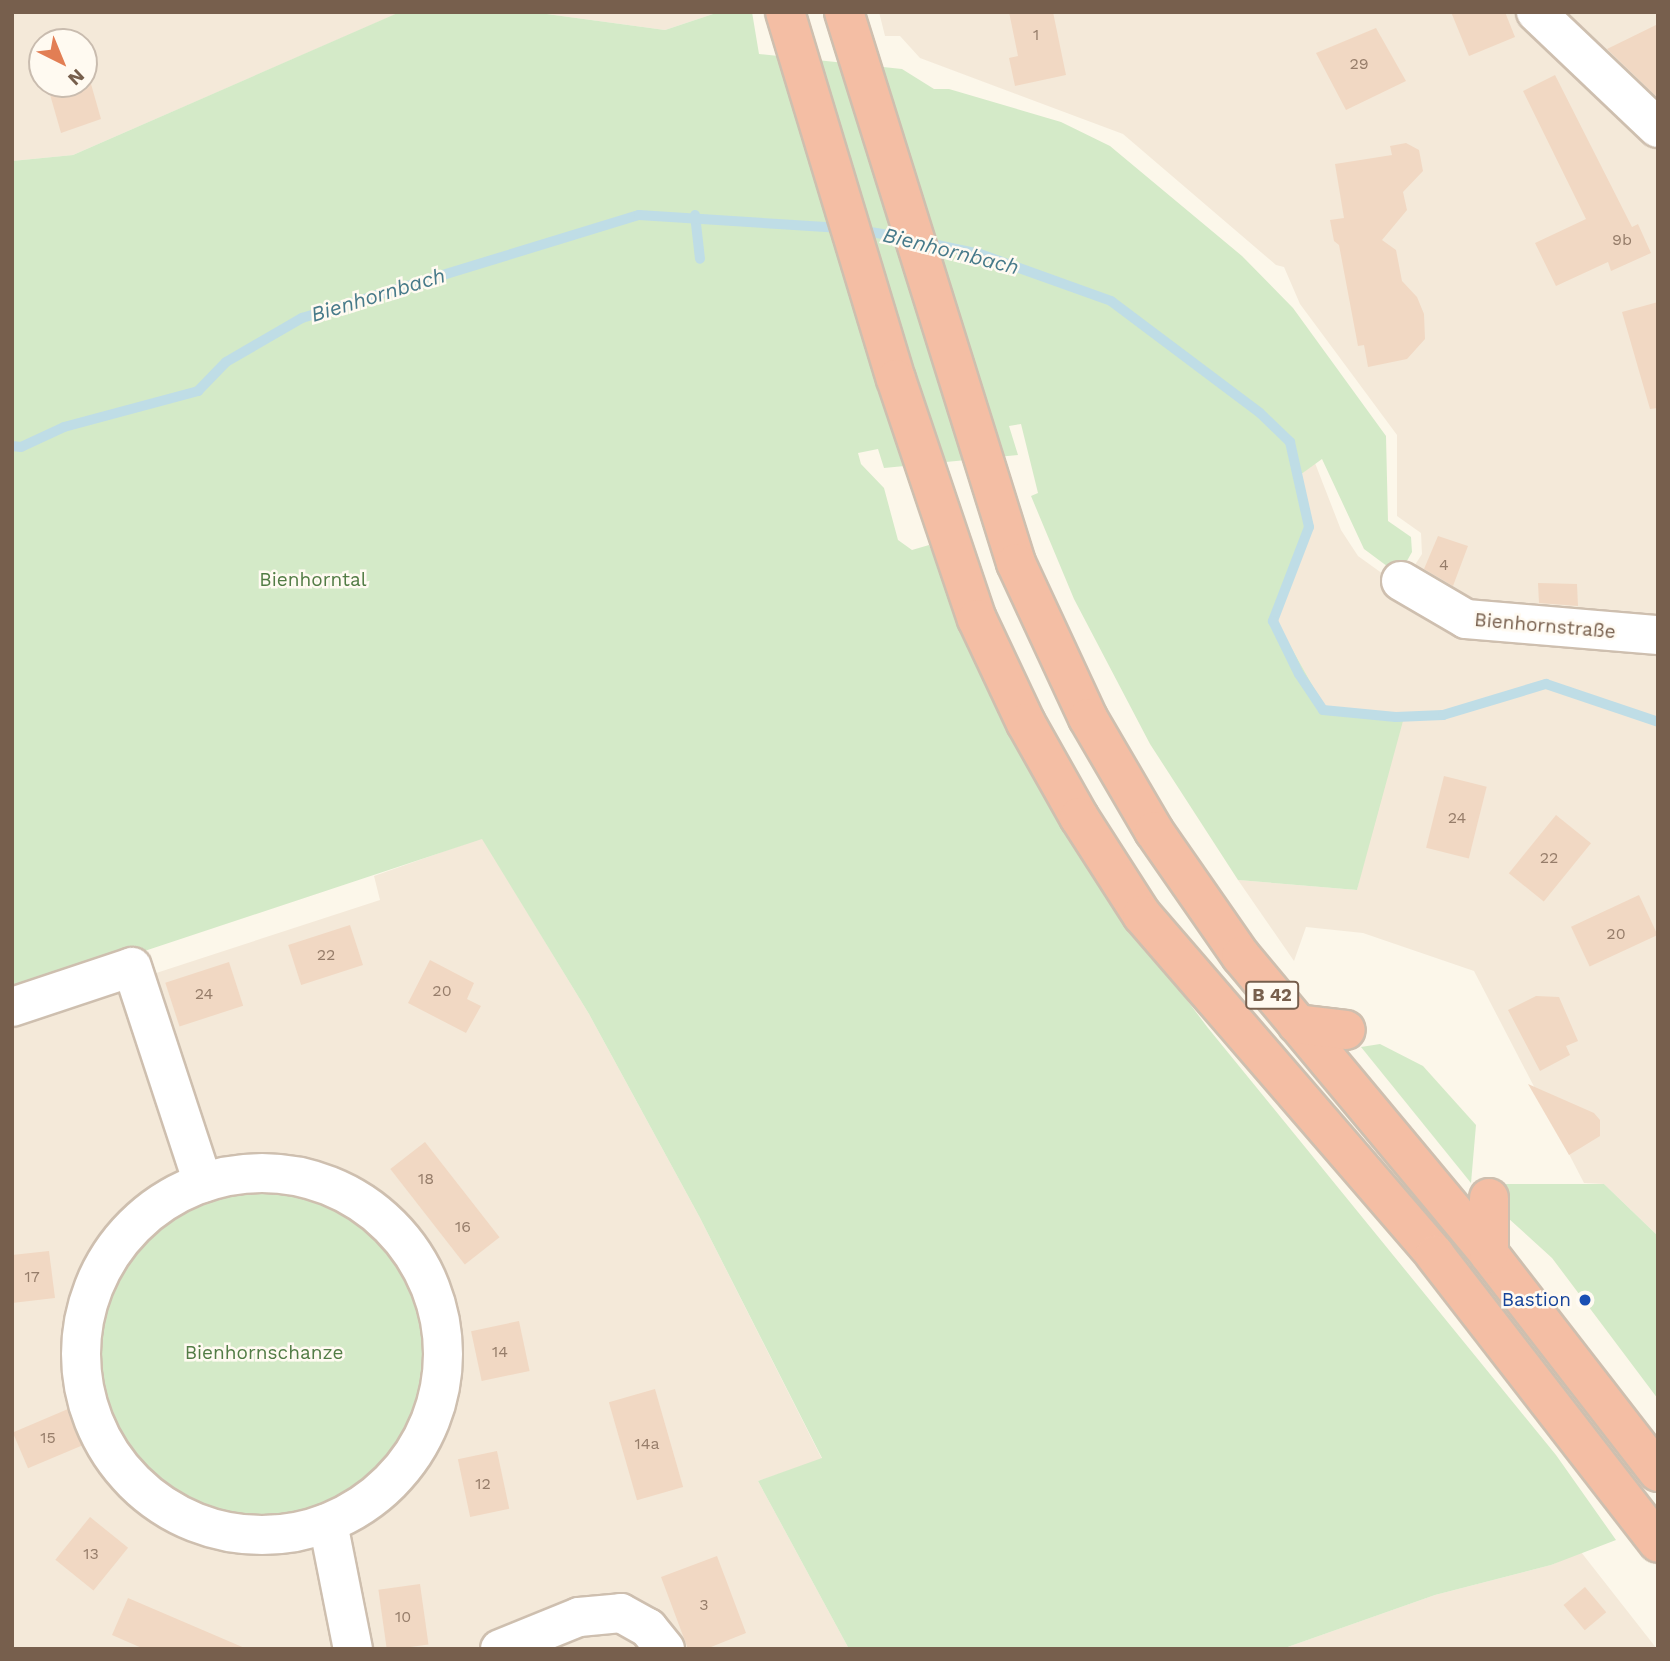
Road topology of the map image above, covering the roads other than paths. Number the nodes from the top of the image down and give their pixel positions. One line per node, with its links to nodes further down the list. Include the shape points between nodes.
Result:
1 (785, 12): 15 (highway, B 42, via 924,464 977,619 1026,723 1079,817 1142,915 1435,1255)
2 (844, 12): 8 (highway, B 42, via 1016,563 1088,718 1185,878)
3 (1536, 12): 4 (street)
4 (1658, 128)
5 (1401, 581): 6 (street, Bienhornstraße, via 1466,619)
6 (1658, 635)
7 (12, 1007): 10 (street, via 132,967)
8 (1297, 1024): 9 (highway); 12 (highway, B 42)
9 (1346, 1030)
10 (203, 1183): 14 (street, via 268,1173 333,1187 362,1202 396,1230 430,1286 440,1318 444,1362 429,1425 392,1480 367,1502); 14 (street, via 148,1214 101,1272 86,1312 82,1344 89,1407 101,1437 125,1472 156,1501 183,1517 223,1531 255,1535)
11 (1489, 1198): 12 (highway)
12 (1489, 1254): 13 (highway, B 42)
13 (1658, 1472)
14 (328, 1523): 16 (street)
15 (1658, 1543)
16 (353, 1649)
17 (500, 1649): 18 (street, via 579,1617 621,1613 648,1628)
18 (665, 1649)

